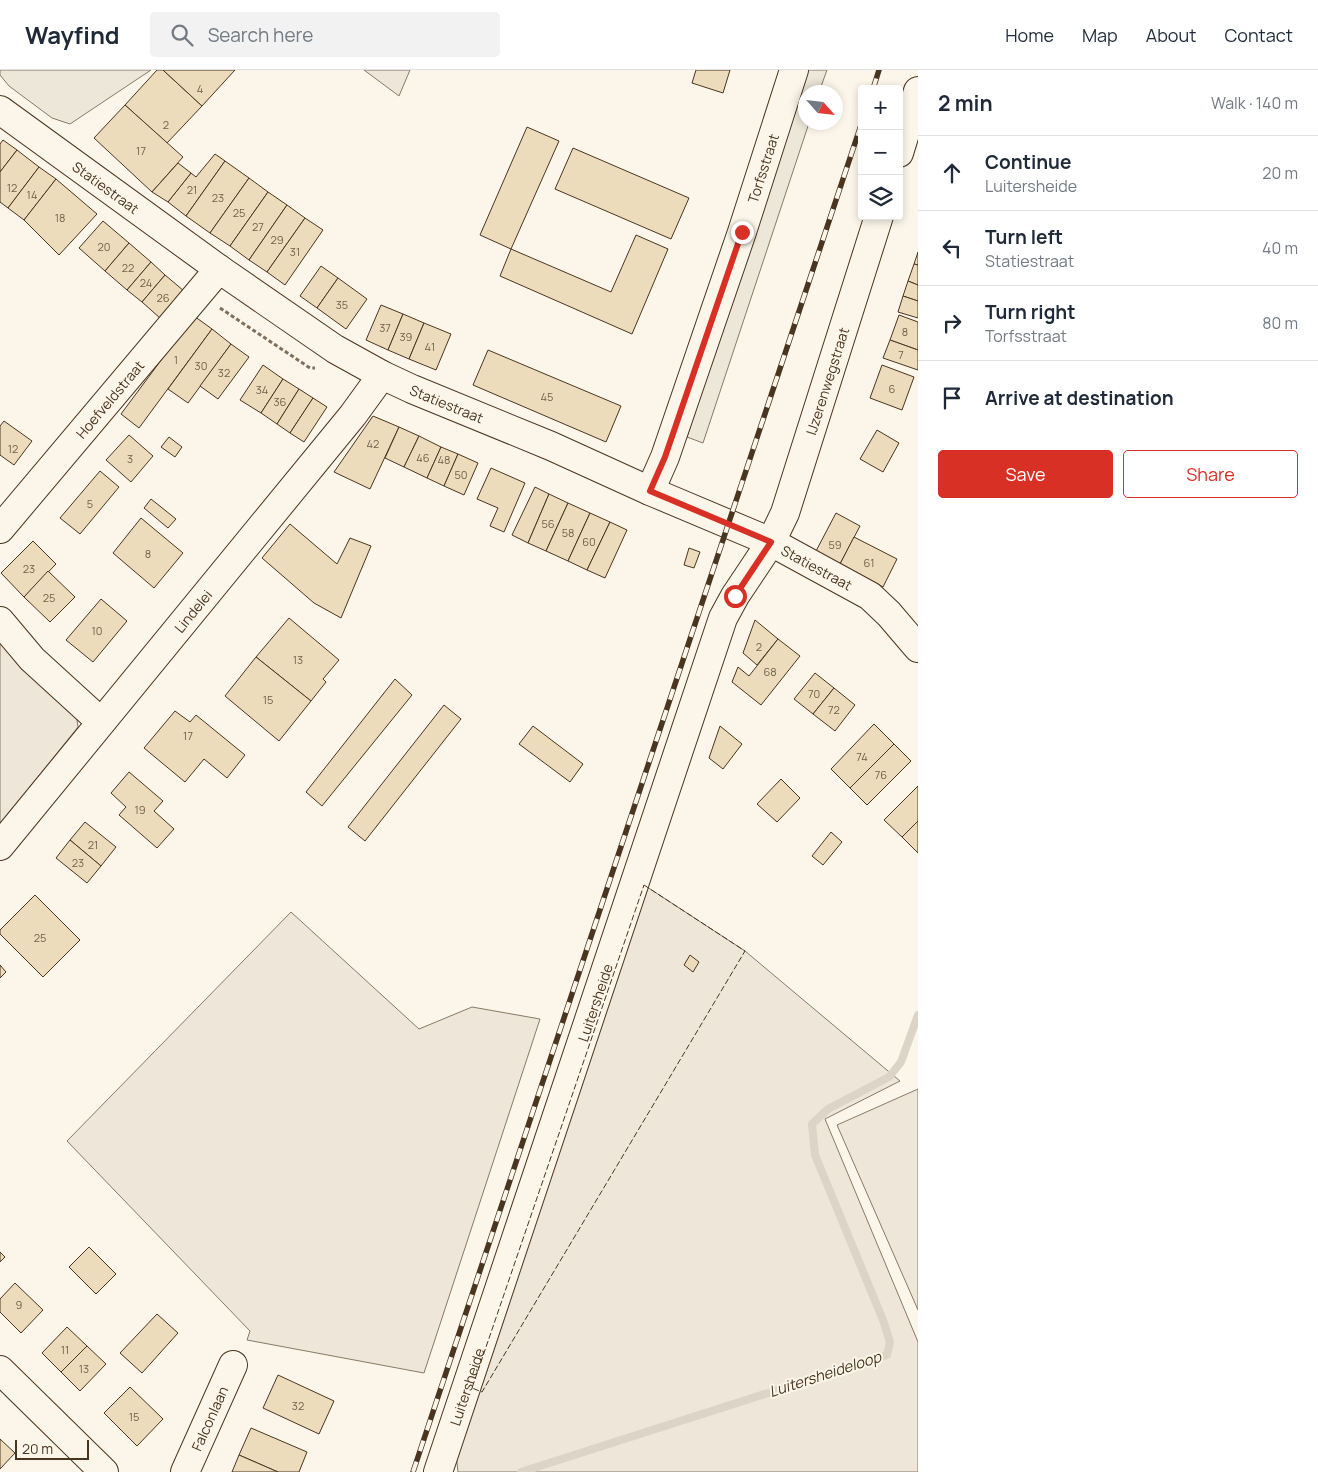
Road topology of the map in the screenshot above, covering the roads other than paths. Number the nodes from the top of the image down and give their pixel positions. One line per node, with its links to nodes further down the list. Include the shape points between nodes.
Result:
1 (794, 70): 8 (street, Torfsstraat, via 742,232 665,457)
2 (918, 91): 4 (street)
3 (0, 110): 6 (street, Statiestraat)
4 (903, 140)
5 (878, 220): 10 (street, IJzerenwegstraat, via 785,513)
6 (220, 270): 7 (street, Statiestraat, via 335,349); 9 (street, Hoefveldstraat)
7 (382, 375): 8 (street, Statiestraat); 13 (street, Lindelei, via 353,415)
8 (650, 491): 10 (street, Statiestraat)
9 (0, 529)
10 (771, 542): 12 (street, Statiestraat, via 870,596); 19 (street, Luitersheide, via 723,618)
11 (0, 621): 13 (street, via 32,659)
12 (918, 648)
13 (101, 722): 14 (street, Lindelei)
14 (0, 846)
15 (233, 1365): 18 (street, Falconlaan)
16 (0, 1370): 17 (street)
17 (104, 1472)
18 (185, 1472)
19 (438, 1472)

